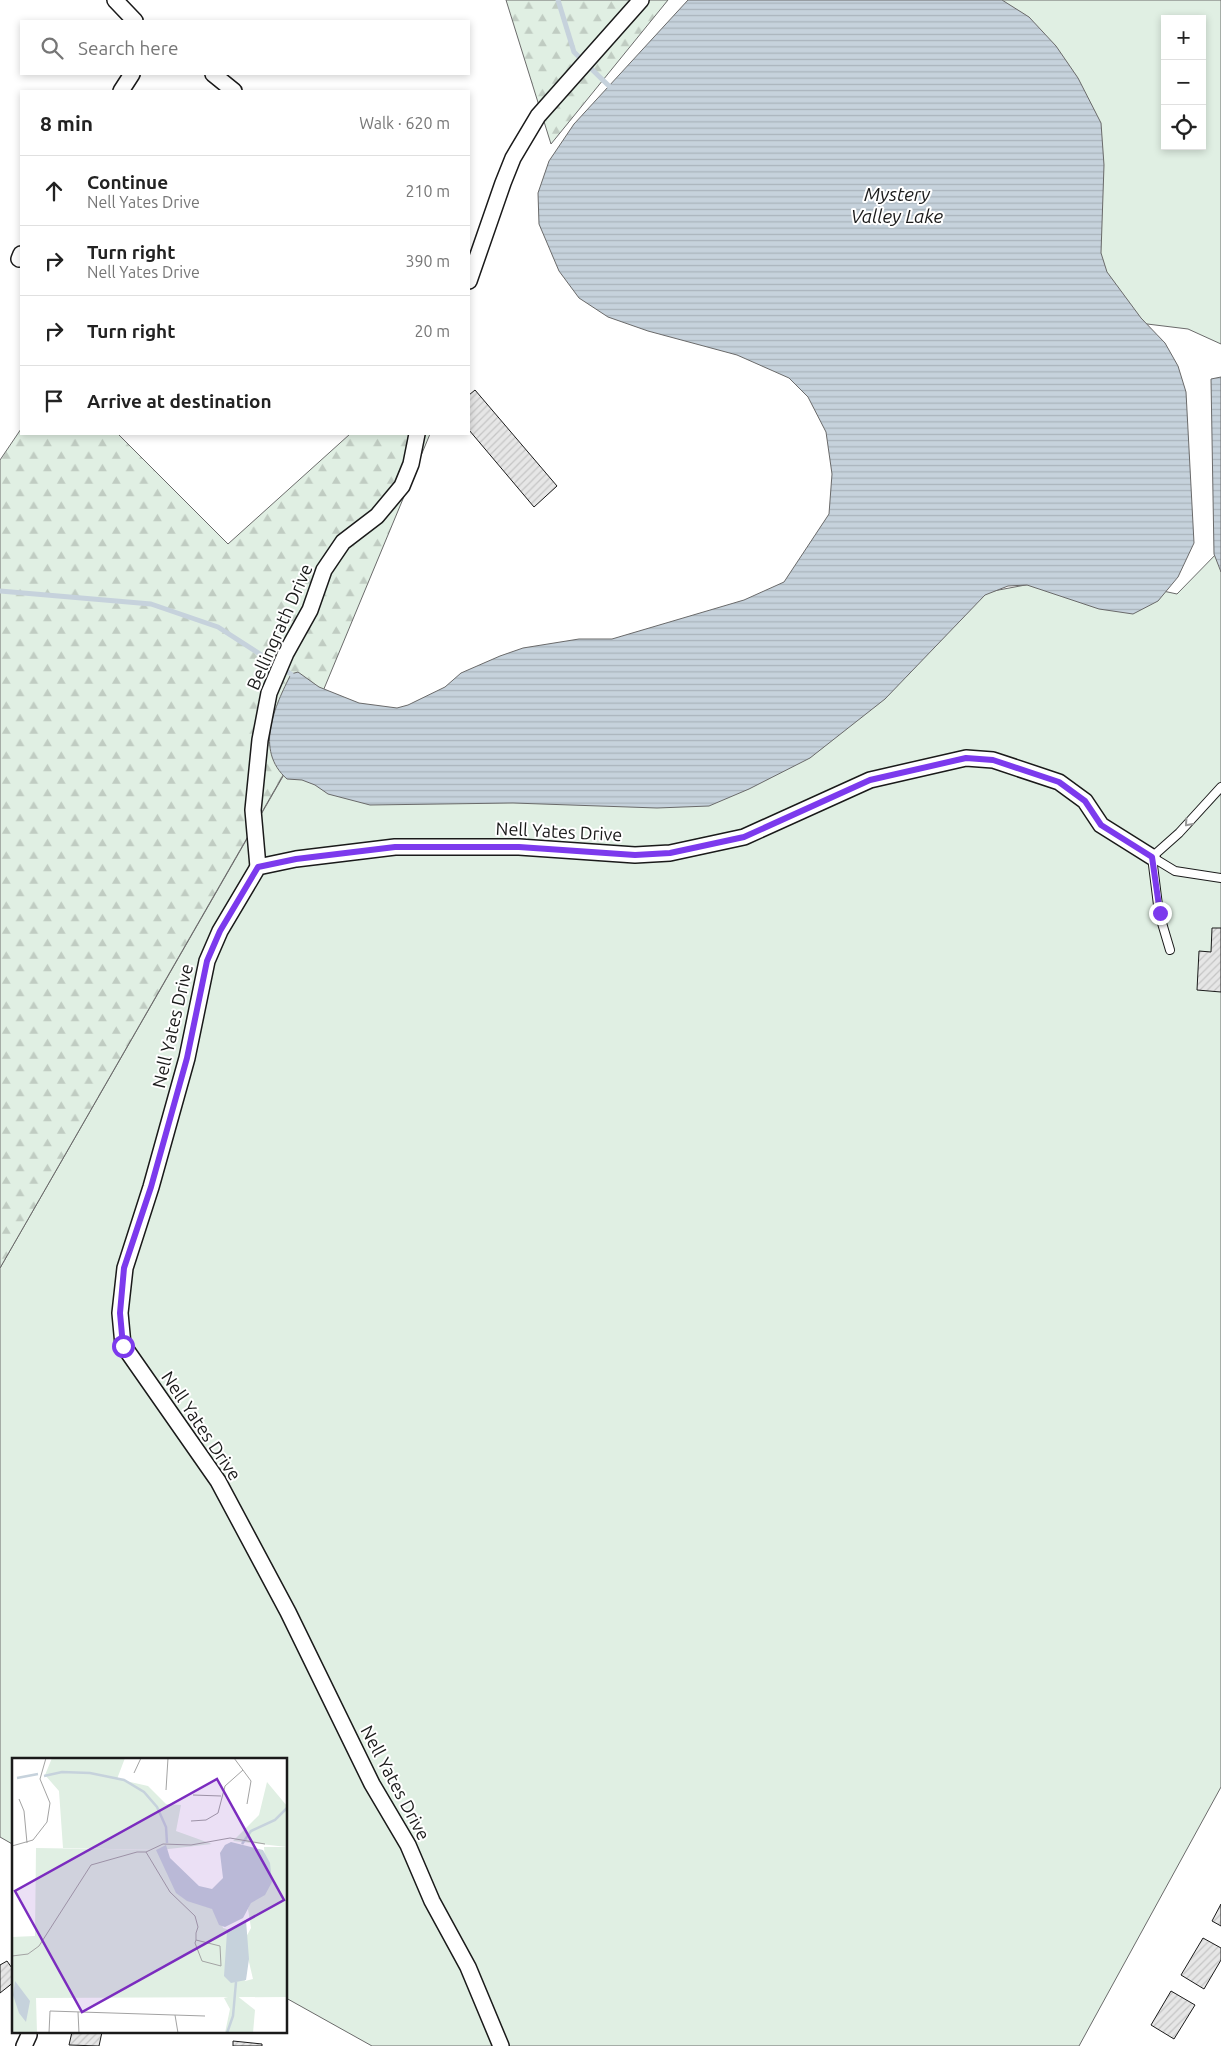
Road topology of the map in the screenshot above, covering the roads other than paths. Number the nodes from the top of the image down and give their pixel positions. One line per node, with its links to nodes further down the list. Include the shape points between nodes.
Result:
1 (115, 0): 3 (street)
2 (641, 0): 8 (street, via 538,116 513,158)
3 (133, 20)
4 (131, 75): 6 (street)
5 (214, 75): 7 (street)
6 (121, 90)
7 (233, 90)
8 (470, 278)
9 (417, 435): 12 (street, Bellingrath Drive, via 411,464 402,486 377,516 343,542 324,570 310,610 269,693 260,740 253,810)
10 (1221, 787): 11 (lane, one-way to 11)
11 (1152, 857): 12 (street, Nell Yates Drive, via 1101,825 1085,801 1059,782 993,760 966,758 870,780 744,837 670,853 635,855 519,847 395,847); 13 (lane, via 1175,871); 14 (lane, via 1160,913)
12 (258, 867): 15 (street, Nell Yates Drive, via 220,931 207,961 187,1058 151,1187 124,1268 120,1313 123,1346 218,1481 372,1784 408,1845 432,1901 468,1967)
13 (1221, 878)
14 (1170, 950)
15 (501, 2046)

